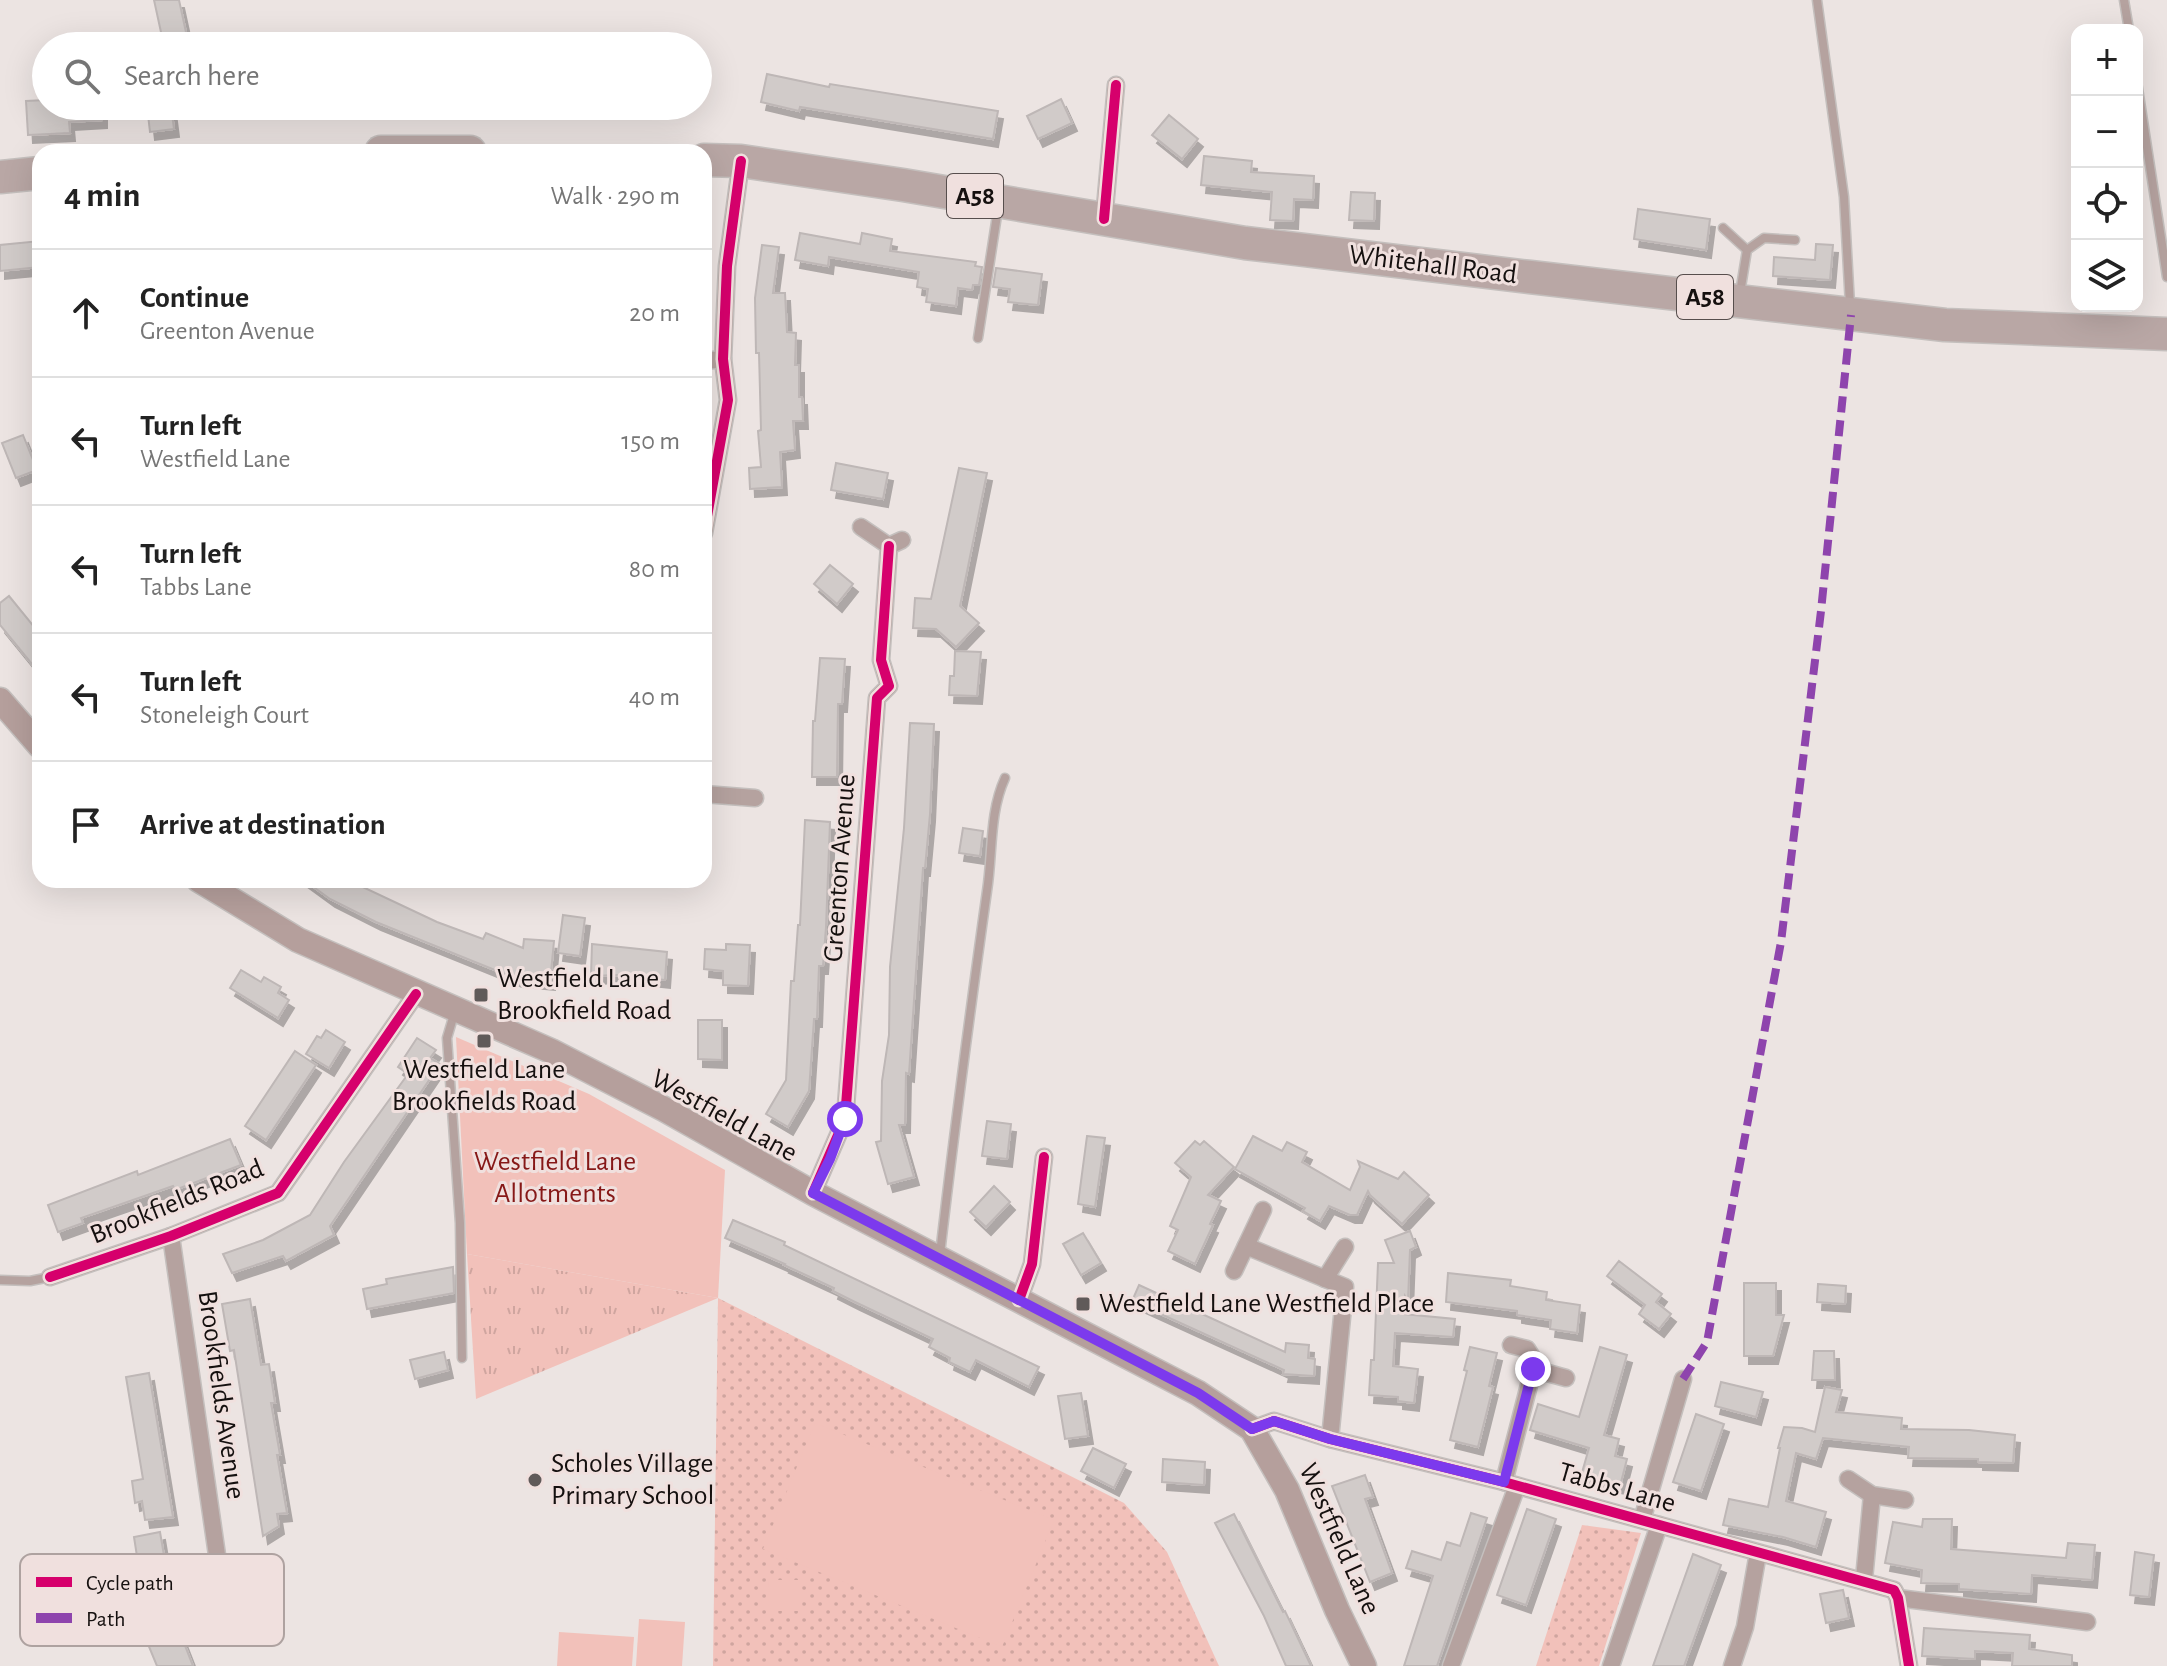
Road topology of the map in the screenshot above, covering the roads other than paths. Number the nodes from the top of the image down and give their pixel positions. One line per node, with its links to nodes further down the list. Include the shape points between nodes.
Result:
1 (1817, 0): 17 (lane, via 1844,197)
2 (2124, 0): 3 (lane)
3 (2128, 24)
4 (1116, 85): 11 (street)
5 (2139, 96): 15 (lane)
6 (712, 160): 7 (highway, Whitehall Road / A58)
7 (741, 161): 10 (highway, Whitehall Road / A58); 20 (street, via 727,266)
8 (32, 174): 9 (highway)
9 (0, 177)
10 (1000, 200): 11 (highway, Whitehall Road / A58); 19 (lane)
11 (1104, 219): 16 (highway, Whitehall Road / A58, via 1245,243)
12 (1723, 228): 14 (lane)
13 (1795, 240): 14 (lane, via 1764,238)
14 (1747, 250): 16 (lane)
15 (2167, 277)
16 (1738, 301): 17 (highway, Whitehall Road / A58)
17 (1851, 315): 18 (highway, Whitehall Road / A58, via 1945,325)
18 (2167, 334)
19 (978, 338)
20 (723, 359): 21 (street); 22 (street, via 728,400)
21 (712, 360)
22 (712, 489)
23 (861, 527): 33 (street, Greenton Avenue, via 895,543 881,660 889,686 877,698 845,1119)
24 (0, 700): 25 (main road)
25 (32, 737)
26 (1005, 778): 38 (lane, via 995,809)
27 (712, 795): 28 (street)
28 (755, 798)
29 (212, 888): 30 (main road, Westfield Lane, via 298,940)
30 (416, 994): 31 (main road, Westfield Lane); 35 (street, Brookfields Road, via 278,1193)
31 (456, 1010): 33 (main road, Westfield Lane, via 636,1094); 45 (lane, via 447,1038 460,1223)
32 (1044, 1157): 43 (street, via 1032,1264)
33 (813, 1193): 38 (main road, Westfield Lane)
34 (1263, 1210): 36 (street)
35 (171, 1236): 40 (street, Brookfields Road); 58 (street, Brookfields Avenue)
36 (1246, 1246): 39 (street); 41 (street)
37 (1345, 1247): 41 (street)
38 (939, 1259): 43 (main road, Westfield Lane)
39 (1234, 1271)
40 (50, 1277): 42 (lane)
41 (1325, 1279): 50 (street, via 1345,1287)
42 (0, 1280)
43 (1019, 1300): 49 (main road, Westfield Lane, via 1198,1393)
44 (1511, 1345): 46 (street, via 1527,1349)
45 (462, 1358)
46 (1534, 1366): 47 (street); 52 (street)
47 (1566, 1378)
48 (1683, 1379): 55 (street)
49 (1252, 1429): 50 (street, Tabbs Lane, via 1274,1421); 62 (main road, Westfield Lane, via 1287,1490)
50 (1330, 1439): 52 (street, Tabbs Lane)
51 (1848, 1479): 53 (street)
52 (1511, 1484): 55 (street, Tabbs Lane); 63 (street)
53 (1872, 1495): 54 (street); 59 (street)
54 (1905, 1500)
55 (1642, 1520): 56 (street, Tabbs Lane)
56 (1659, 1525): 57 (street, Tabbs Lane); 64 (street)
57 (1758, 1553): 59 (street, Tabbs Lane); 65 (street)
58 (217, 1554)
59 (1864, 1579): 60 (street, Tabbs Lane, via 1894,1590)
60 (1898, 1598): 61 (street); 66 (street)
61 (2087, 1622)
62 (1364, 1666)
63 (1451, 1666)
64 (1611, 1666)
65 (1732, 1666)
66 (1909, 1666)

